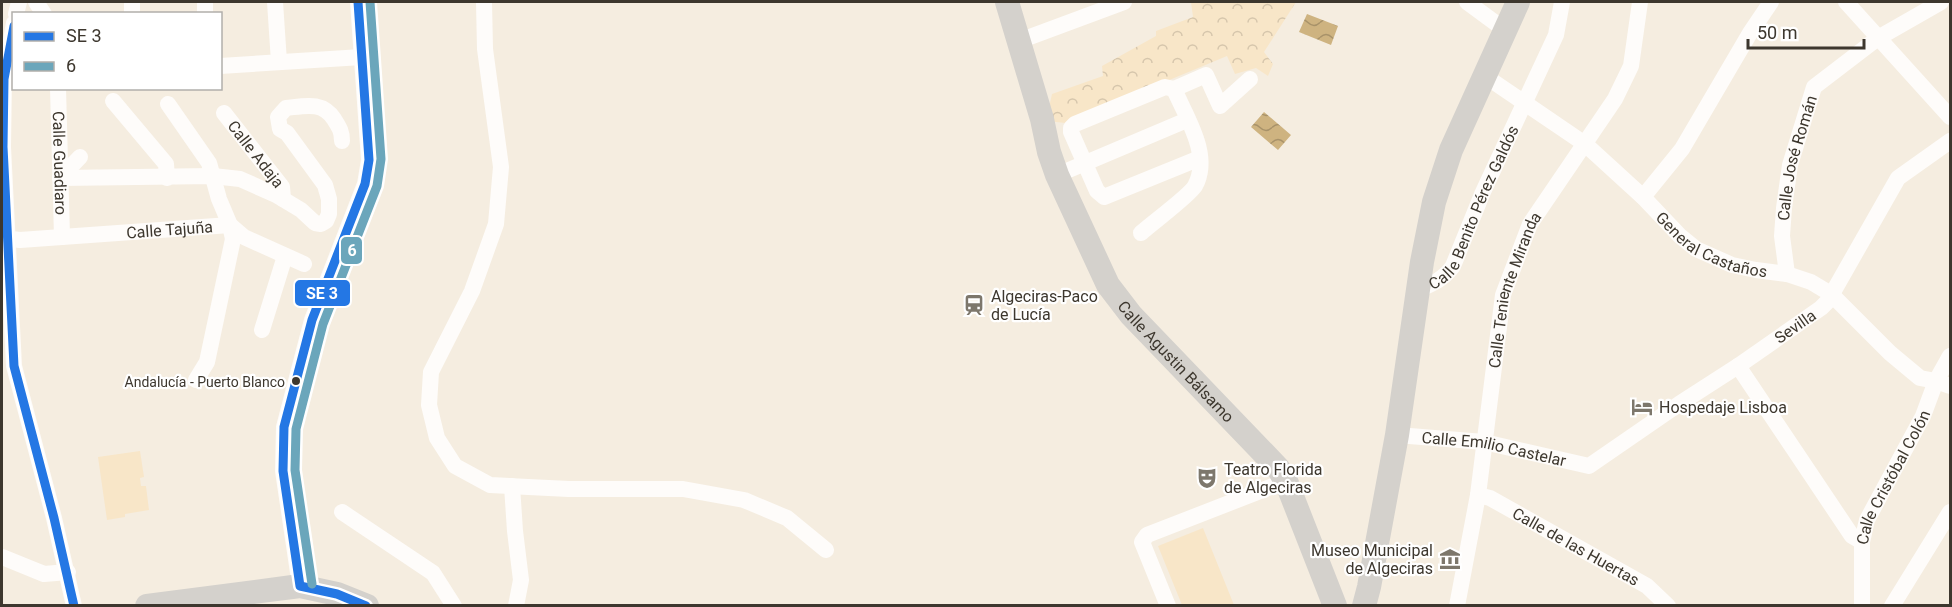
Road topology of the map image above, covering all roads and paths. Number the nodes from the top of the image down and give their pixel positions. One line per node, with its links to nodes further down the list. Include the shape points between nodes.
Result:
1 (275, 2): 18 (street)
2 (358, 2): 17 (street)
3 (484, 2): 61 (street, via 484,49 501,167 496,224 472,291 431,372 429,405 437,438 455,466 490,485)
4 (1007, 2): 16 (main road, Calle Agustin Bálsamo)
5 (1124, 2): 16 (street)
6 (1467, 2): 13 (street)
7 (1518, 2): 13 (main road)
8 (1562, 2): 26 (street, Calle Benito Pérez Galdós, via 1556,35)
9 (1640, 2): 32 (street, Calle Teniente Miranda, via 1631,66)
10 (1772, 2): 41 (street, via 1682,149)
11 (1846, 2): 15 (street)
12 (1941, 2): 15 (street, Calle José Román)
13 (1505, 30): 20 (main road)
14 (12, 34): 33 (street, via 4,79)
15 (1878, 38): 28 (street); 49 (street, Calle José Román, via 1814,87 1790,165 1782,236)
16 (1019, 41): 37 (main road, Calle Agustin Bálsamo)
17 (362, 57): 18 (street); 69 (street, via 369,160 365,184 312,320 284,428 283,471)
18 (279, 62): 19 (street)
19 (222, 66)
20 (1485, 76): 26 (street, General Castaños); 50 (main road, via 1451,150 1434,202)
21 (1250, 79): 22 (street, via 1220,106 1206,75)
22 (1174, 88): 29 (street); 36 (street, via 1165,87 1073,125 1071,130)
23 (58, 90): 39 (street, Calle Guadiaro)
24 (113, 101): 40 (street, via 166,164)
25 (168, 104): 38 (street)
26 (1526, 104): 32 (street, General Castaños); 50 (street, Calle Benito Pérez Galdós, via 1448,275)
27 (224, 113): 42 (street, Calle Adaja, via 282,187)
28 (1950, 117)
29 (1187, 120): 35 (street); 36 (street)
30 (342, 141): 42 (street, via 342,131 326,110 315,106 282,110 278,117 280,129 326,185 328,218 315,224)
31 (1950, 141): 51 (street, Sevilla, via 1898,178)
32 (1585, 144): 41 (street, General Castaños); 58 (street, Calle Teniente Miranda, via 1530,224 1503,295)
33 (2, 146): 46 (street)
34 (80, 157): 39 (street)
35 (1200, 158): 36 (street, via 1104,197 1097,192); 44 (street, via 1194,188)
36 (1085, 164): 37 (street)
37 (1057, 175): 60 (main road, Calle Agustin Bálsamo, via 1118,299)
38 (213, 176): 40 (street); 42 (street, via 240,179); 43 (street)
39 (60, 178): 40 (street); 45 (street, Calle Guadiaro)
40 (167, 178)
41 (1643, 198): 49 (street, General Castaños, via 1696,249 1732,265)
42 (283, 199)
43 (230, 225): 45 (street, Calle Tajuña); 47 (street, Calle Tajuña, via 244,237); 55 (street, via 234,239 207,362)
44 (1141, 232)
45 (62, 237): 46 (street, Calle Tajuña)
46 (4, 238): 68 (street, via 14,366)
47 (285, 256): 48 (street, Calle Tajuña); 52 (street)
48 (304, 264)
49 (1787, 274): 51 (street, General Castaños)
50 (1418, 290): 57 (main road, Calle Benito Pérez Galdós)
51 (1831, 294): 54 (street, Sevilla, via 1821,308); 56 (street, General Castaños, via 1920,378)
52 (262, 330)
53 (1950, 356): 56 (street, Calle Cristóbal Colón)
54 (1738, 366): 59 (street, Sevilla); 65 (street, via 1852,536)
55 (196, 380)
56 (1943, 383): 65 (street, Calle Cristóbal Colón, via 1867,520)
57 (1397, 435): 58 (street, Calle Emilio Castelar); 70 (main road, Calle Benito Pérez Galdós)
58 (1484, 442): 59 (street, Calle Emilio Castelar); 62 (street, Calle Teniente Miranda)
59 (1589, 466)
60 (1286, 480): 76 (street, via 1148,535 1142,542); 77 (main road, Calle Agustin Bálsamo)
61 (512, 486): 66 (street, via 683,489 744,500 787,518); 75 (street, via 521,580)
62 (1478, 495): 79 (street, Calle Teniente Miranda); 80 (street, Calle de las Huertas, via 1490,498 1647,586)
63 (342, 512): 74 (street, via 433,573)
64 (1950, 512): 82 (street)
65 (1862, 542): 81 (street, Calle Cristóbal Colón)
66 (826, 549)
67 (2, 557): 68 (street, via 44,574)
68 (68, 572): 72 (street)
69 (300, 586): 71 (main road); 73 (main road)
70 (1366, 596): 78 (main road, Calle Benito Pérez Galdós)
71 (360, 604)
72 (74, 606)
73 (147, 606)
74 (454, 606)
75 (516, 606)
76 (1168, 606)
77 (1335, 606)
78 (1349, 606)
79 (1457, 606)
80 (1668, 606)
81 (1862, 606)
82 (1892, 606)

